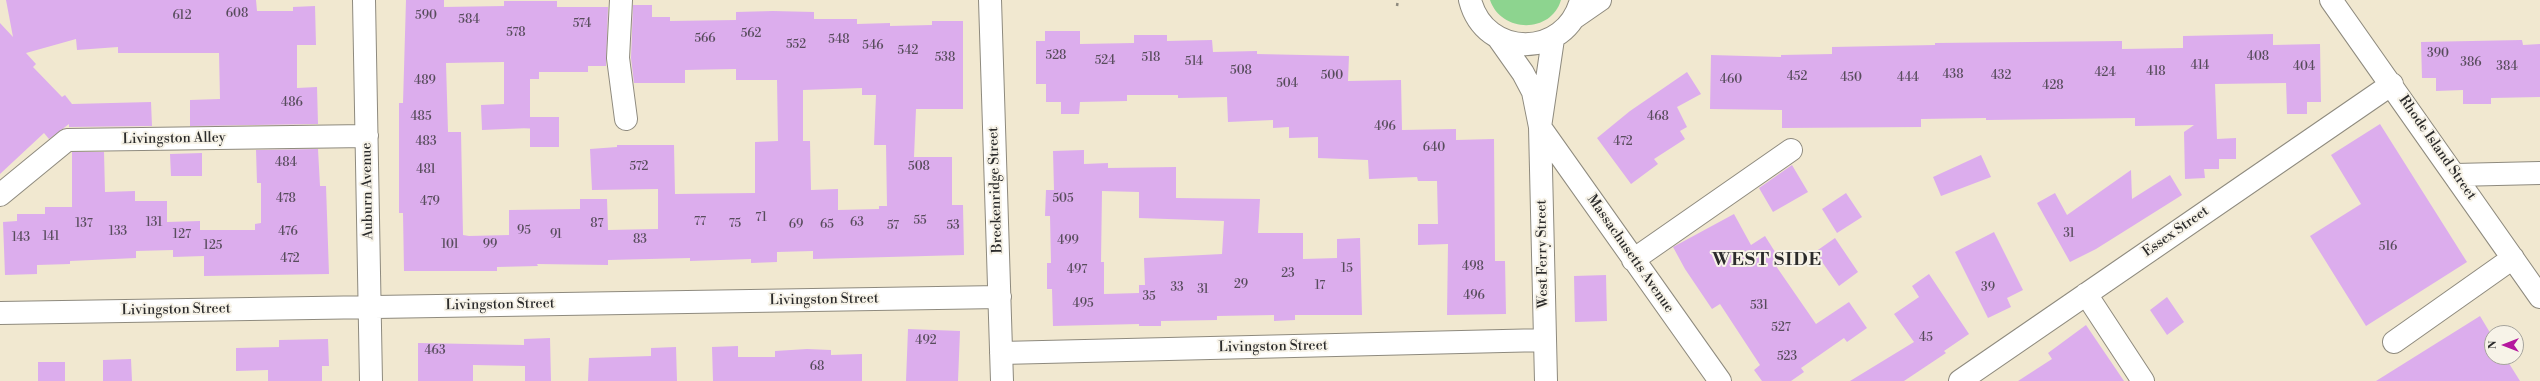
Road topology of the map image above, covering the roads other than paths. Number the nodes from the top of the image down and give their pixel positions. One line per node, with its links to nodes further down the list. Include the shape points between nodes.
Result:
1 (364, 0): 13 (street, Auburn Avenue)
2 (621, 0): 11 (street, via 618,58)
3 (990, 0): 21 (street, Breckenridge Street)
4 (1600, 0): 7 (street)
5 (2331, 0): 10 (street, Rhode Island Street)
6 (1465, 3): 8 (street)
7 (1578, 9): 9 (street)
8 (1499, 39): 9 (street, via 1529,45); 12 (street, West Ferry Street, via 1533,92)
9 (1553, 39): 12 (street, West Ferry Street)
10 (2392, 84): 16 (street, Rhode Island Street); 20 (street, Essex Street)
11 (626, 118)
12 (1540, 127): 19 (street, Massachusetts Avenue); 25 (street, West Ferry Street)
13 (367, 136): 17 (street, Livingston Alley, via 67,140); 23 (street, Auburn Avenue)
14 (1791, 150): 19 (street)
15 (2540, 173): 16 (street)
16 (2455, 175): 18 (street, Rhode Island Street)
17 (0, 195)
18 (2513, 258): 22 (street, Rhode Island Street); 26 (street)
19 (1633, 260): 31 (street, Massachusetts Avenue)
20 (2086, 294): 32 (street, Essex Street); 33 (street)
21 (1000, 297): 23 (street, Livingston Street); 27 (street, Breckenridge Street)
22 (2540, 297)
23 (370, 307): 24 (street, Livingston Street); 28 (street, Auburn Avenue)
24 (0, 313)
25 (1545, 340): 27 (street, Livingston Street); 30 (street, West Ferry Street)
26 (2394, 342)
27 (1001, 353): 29 (street, Breckenridge Street)
28 (371, 381)
29 (1002, 381)
30 (1546, 381)
31 (1720, 381)
32 (1960, 381)
33 (2143, 381)

